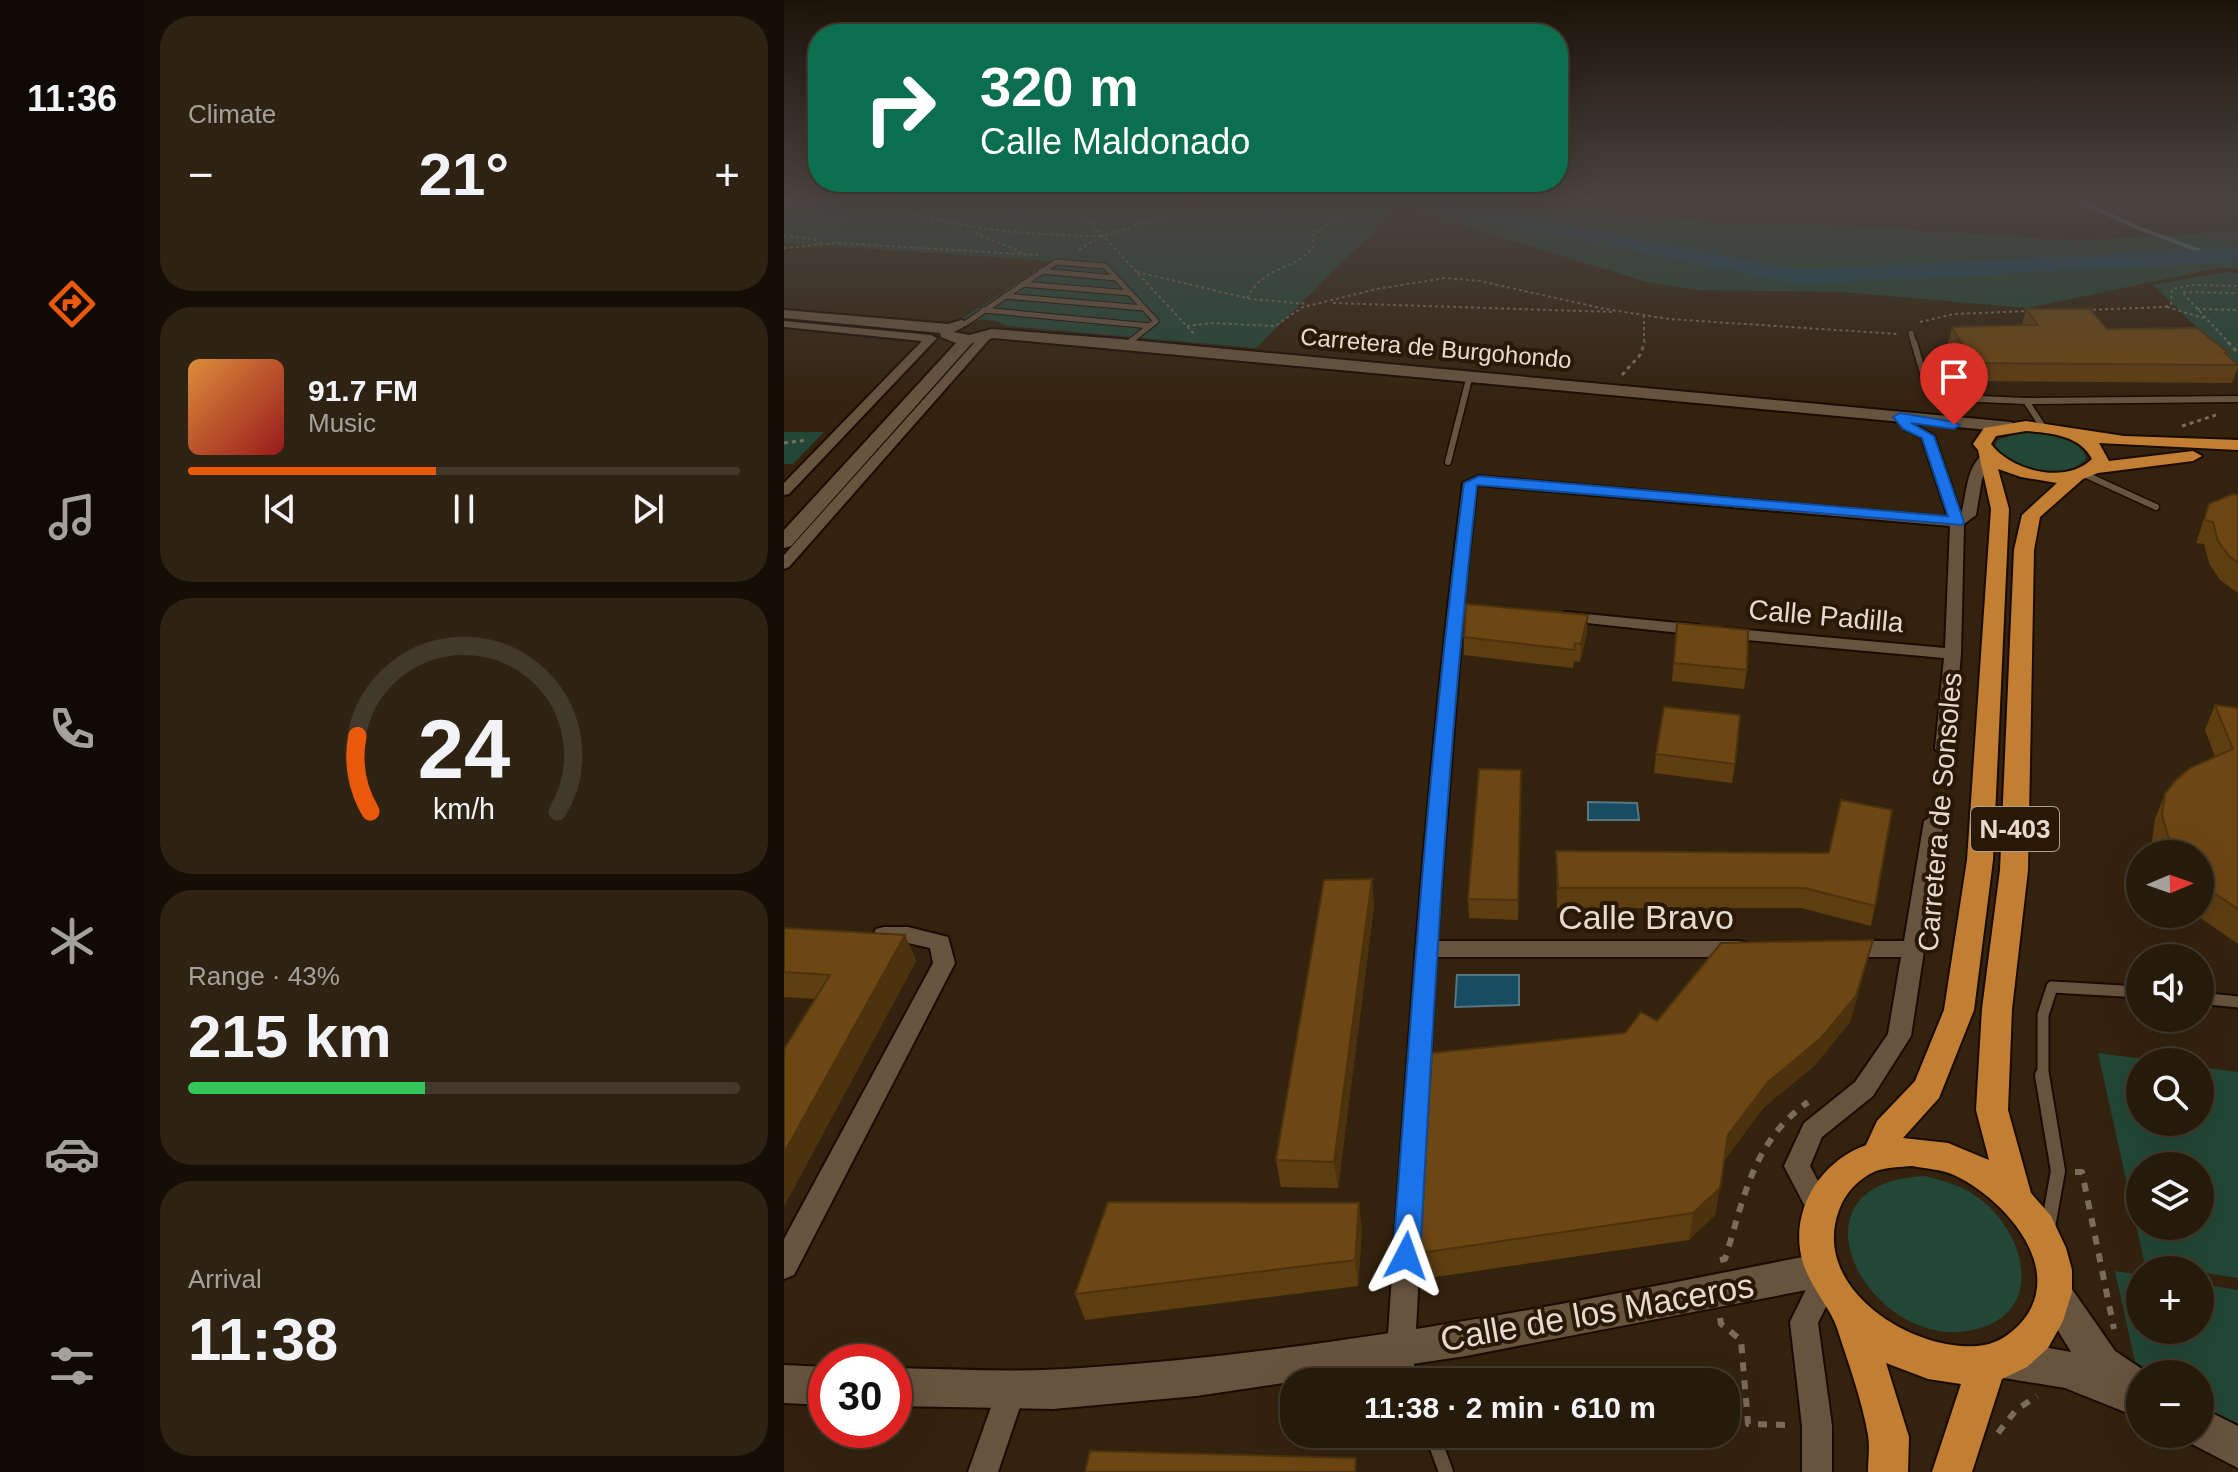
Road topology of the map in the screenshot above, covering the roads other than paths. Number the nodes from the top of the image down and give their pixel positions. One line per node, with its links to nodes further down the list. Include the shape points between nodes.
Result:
1 (1047, 268): 3 (lane)
2 (1107, 268): 4 (lane)
3 (1041, 271): 4 (lane); 5 (lane)
4 (1116, 278): 6 (lane)
5 (1022, 284): 6 (lane); 7 (lane)
6 (1130, 293): 8 (lane)
7 (1005, 296): 8 (lane); 9 (lane)
8 (1144, 308): 12 (lane, via 1156,321)
9 (983, 310): 12 (lane); 14 (lane)
10 (784, 314): 14 (main road)
11 (784, 324): 14 (street)
12 (1150, 326): 16 (lane)
13 (1911, 333): 19 (lane, via 1929,394)
14 (952, 334): 15 (main road, Carretera de Burgohondo); 30 (street); 32 (main road); 34 (main road)
15 (989, 334): 16 (main road, Carretera de Burgohondo); 35 (street)
16 (1127, 344): 17 (main road, Carretera de Burgohondo)
17 (1470, 375): 20 (main road, Carretera de Burgohondo); 28 (lane)
18 (2238, 400): 19 (lane)
19 (2026, 401): 23 (lane)
20 (1876, 414): 21 (main road, Carretera de Burgohondo); 22 (main road, Carretera de Burgohondo)
21 (1900, 417): 26 (main road, Carretera de Burgohondo, via 1954,425); 33 (street, via 1928,436)
22 (2011, 427): 23 (highway); 26 (highway)
23 (2043, 427): 24 (highway)
24 (2074, 435): 25 (highway); 29 (highway, via 2098,451 2101,460)
25 (2238, 445)
26 (1985, 449): 29 (highway, via 2020,471 2049,476); 33 (street, via 1969,515); 48 (highway, Carretera de Sonsoles / N-403, via 2000,509 1980,860 1959,1010 1928,1089 1889,1131)
27 (2238, 456): 29 (highway, via 2187,456)
28 (1448, 462)
29 (2086, 472): 31 (lane); 49 (highway, N-403, via 2031,515 2024,550 2014,870 1997,1009 1992,1110)
30 (784, 491)
31 (2156, 507)
32 (784, 520)
33 (1957, 522): 37 (street); 41 (street, via 1470,483)
34 (784, 542)
35 (784, 564)
36 (1540, 615): 37 (street, Calle Padilla)
37 (1953, 654): 38 (street)
38 (1944, 749)
39 (1934, 821): 44 (street)
40 (861, 934): 52 (street, via 908,935 940,943 944,963)
41 (1426, 949): 42 (street, Calle Bravo); 57 (street)
42 (1765, 949)
43 (1828, 949): 44 (street)
44 (1914, 949): 50 (street, via 1899,1036 1864,1089 1813,1130 1797,1166)
45 (2126, 990): 51 (lane, via 2052,987 2043,1015 2042,1073 2058,1171)
46 (2214, 999): 47 (lane)
47 (2238, 1002)
48 (1878, 1155): 49 (highway, N-403, via 1912,1152 1949,1158 1984,1175); 50 (highway, N-403, via 1853,1165 1834,1181)
49 (2016, 1200): 51 (highway, N-403)
50 (1819, 1208): 53 (highway, via 1816,1238)
51 (2045, 1243): 54 (highway, N-403)
52 (784, 1266)
53 (1824, 1274): 55 (highway); 57 (main road, Calle de los Maceros); 69 (street, via 1804,1322)
54 (2054, 1294): 56 (highway, N-403, via 2039,1333); 58 (main road, via 2101,1364)
55 (1852, 1315): 56 (highway, via 1892,1347 1940,1364); 70 (highway, via 1889,1437)
56 (1995, 1362): 63 (main road, via 2065,1369); 71 (highway)
57 (1407, 1365): 62 (main road, Calle de los Maceros)
58 (2126, 1381)
59 (784, 1384): 60 (main road)
60 (808, 1385)
61 (912, 1387): 62 (main road, Calle de los Maceros)
62 (1011, 1389): 67 (street)
63 (2126, 1393)
64 (2214, 1435): 66 (main road)
65 (1437, 1448): 68 (lane)
66 (2238, 1448)
67 (983, 1472)
68 (1446, 1472)
69 (1817, 1472)
70 (1888, 1472)
71 (1952, 1472)

